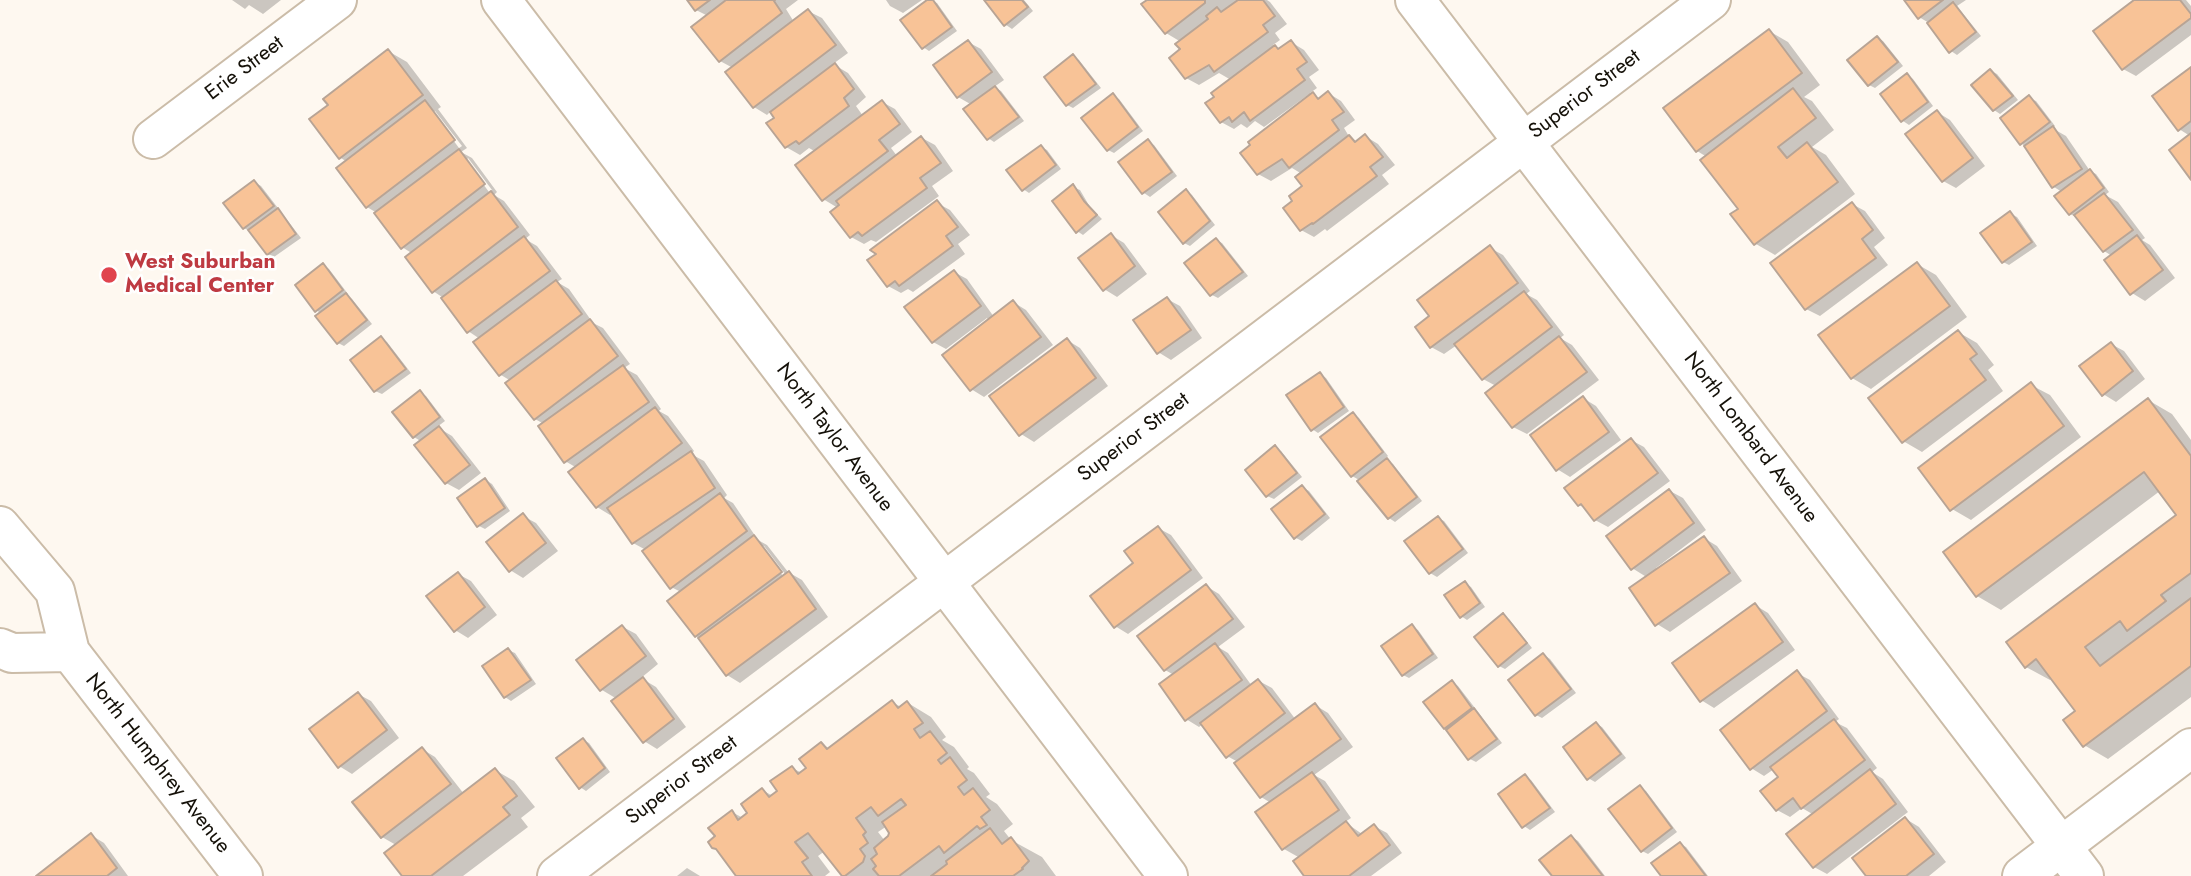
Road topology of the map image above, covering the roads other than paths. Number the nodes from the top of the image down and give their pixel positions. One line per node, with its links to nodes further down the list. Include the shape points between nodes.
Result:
1 (337, 0): 5 (street, Erie Street)
2 (501, 0): 8 (street, North Taylor Avenue)
3 (1415, 0): 6 (street, North Lombard Avenue)
4 (1711, 0): 6 (street, Superior Street)
5 (153, 139)
6 (1524, 142): 8 (street, Superior Street); 12 (street, North Lombard Avenue)
7 (0, 526): 10 (street, North Humphrey Avenue, via 55,591)
8 (944, 582): 14 (street, Superior Street); 15 (street, North Taylor Avenue)
9 (0, 648): 10 (street, North Humphrey Avenue, via 12,653)
10 (70, 652): 13 (street, North Humphrey Avenue)
11 (2191, 748): 12 (street)
12 (2061, 846): 16 (street); 17 (street, North Lombard Avenue)
13 (243, 876)
14 (557, 876)
15 (1168, 876)
16 (2022, 876)
17 (2084, 876)

